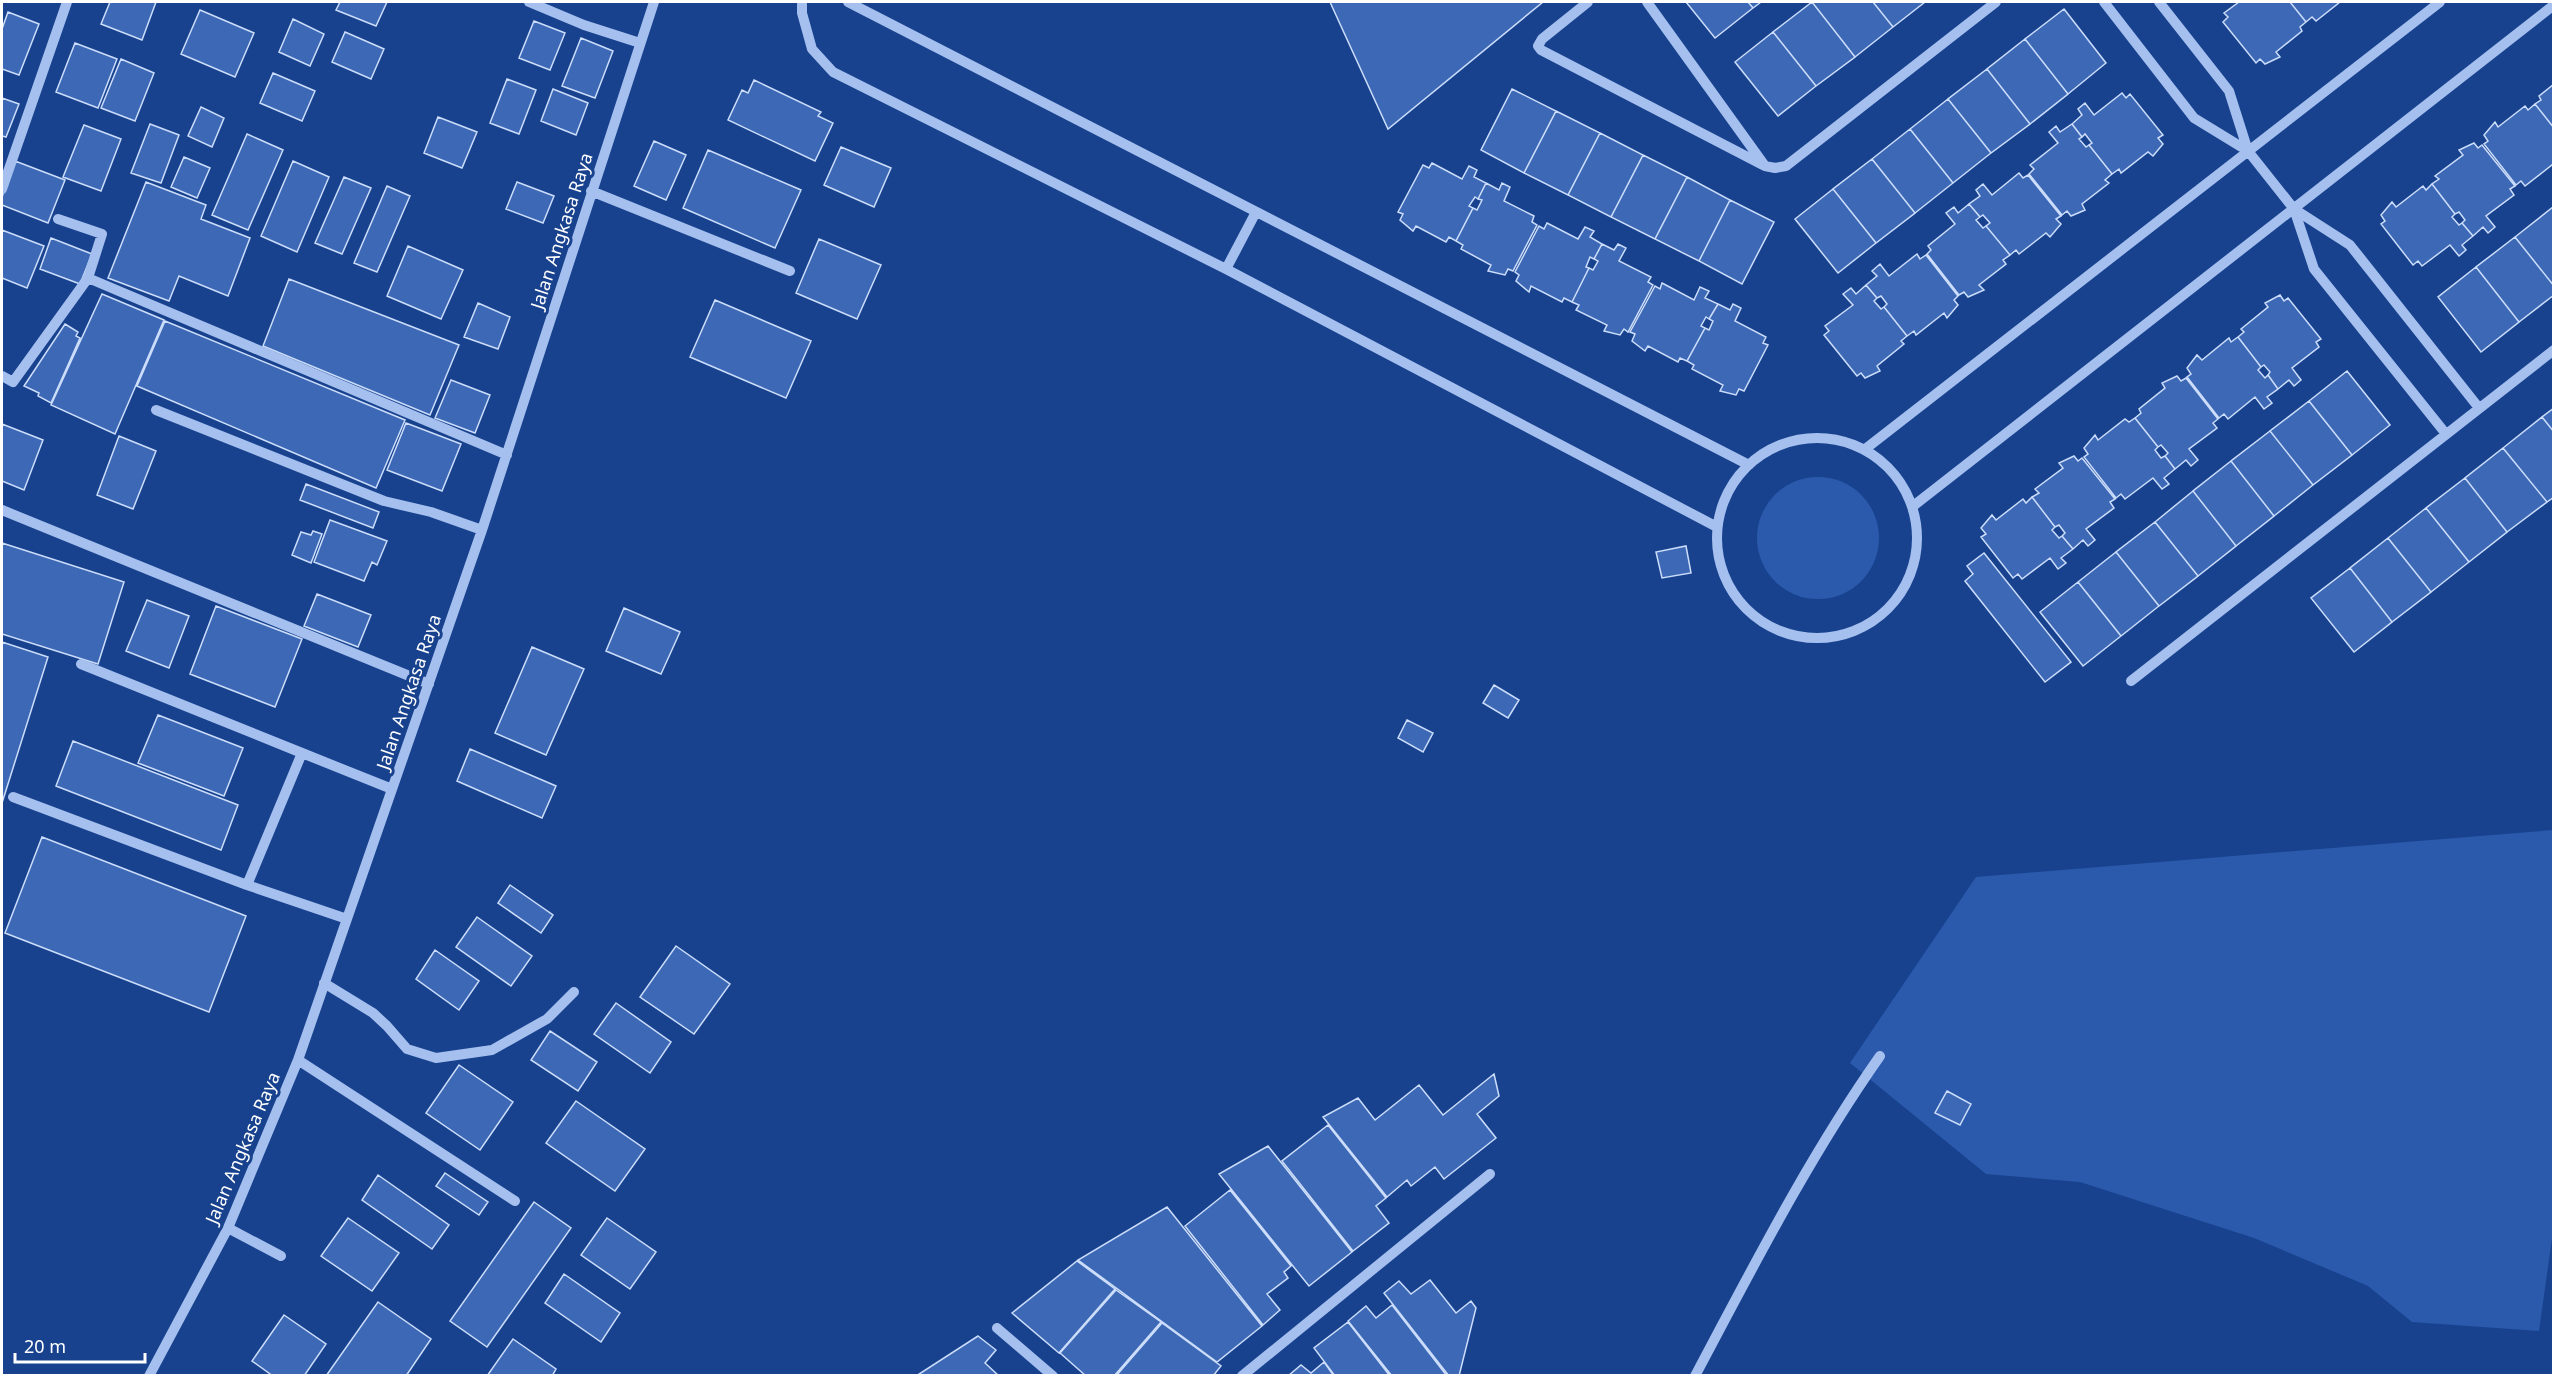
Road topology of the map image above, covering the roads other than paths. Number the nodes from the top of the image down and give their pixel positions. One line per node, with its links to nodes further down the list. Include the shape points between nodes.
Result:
1 (67, 2): 16 (street)
2 (529, 2): 13 (street)
3 (654, 2): 13 (street, Jalan Angkasa Raya)
4 (802, 2): 23 (street, via 812,49 833,72)
5 (848, 2): 21 (street)
6 (1588, 2): 17 (street, via 1542,39 1538,46 1541,50)
7 (1647, 2): 17 (street)
8 (1996, 2): 17 (street, via 1786,166)
9 (2104, 2): 14 (street, via 2194,118)
10 (2159, 2): 14 (street, via 2229,91)
11 (2440, 2): 14 (street)
12 (2553, 5): 20 (street)
13 (640, 43): 19 (street, Jalan Angkasa Raya)
14 (2248, 151): 20 (street); 31 (street)
15 (2, 152): 16 (street)
16 (12, 157): 18 (street)
17 (1765, 166)
18 (2, 189)
19 (591, 191): 24 (street); 32 (street, Jalan Angkasa Raya)
20 (2294, 209): 28 (street, via 2350,245); 30 (street, via 2313,268); 34 (street)
21 (1256, 212): 23 (street); 33 (street)
22 (58, 219): 25 (street, via 102,234)
23 (1226, 269): 36 (street)
24 (790, 271)
25 (88, 278): 27 (street, via 13,382); 32 (street)
26 (2553, 350): 28 (street)
27 (2, 376)
28 (2479, 408): 30 (street)
29 (156, 410): 37 (street, via 384,501)
30 (2446, 434): 39 (street)
31 (1864, 450): 33 (street, via 1816,438 1792,441); 34 (street, via 1894,474)
32 (507, 455): 37 (street, Jalan Angkasa Raya)
33 (1749, 465): 36 (street, via 1727,493)
34 (1912, 507): 36 (street, via 1917,532 1915,558 1898,596 1874,620 1851,632 1826,637 1801,637 1777,630 1755,617 1737,599 1721,568)
35 (2, 510): 40 (street)
36 (1717, 527)
37 (482, 530): 40 (street, Jalan Angkasa Raya)
38 (81, 664): 41 (street)
39 (2131, 681)
40 (429, 684): 42 (street, Jalan Angkasa Raya)
41 (302, 753): 42 (street); 44 (street)
42 (392, 789): 45 (street, Jalan Angkasa Raya)
43 (14, 797): 44 (street)
44 (248, 885): 45 (street)
45 (347, 919): 46 (street, Jalan Angkasa Raya)
46 (324, 983): 47 (street, via 373,1013 407,1049 436,1058 492,1050 547,1019); 49 (street, Jalan Angkasa Raya)
47 (574, 992)
48 (1880, 1056): 58 (street, via 1786,1204)
49 (298, 1060): 51 (street); 52 (street, Jalan Angkasa Raya)
50 (1490, 1174): 57 (street)
51 (515, 1201)
52 (228, 1228): 53 (street); 55 (street, Jalan Angkasa Raya)
53 (282, 1256)
54 (997, 1328): 56 (street)
55 (154, 1374)
56 (1053, 1376)
57 (1242, 1376)
58 (1695, 1376)

